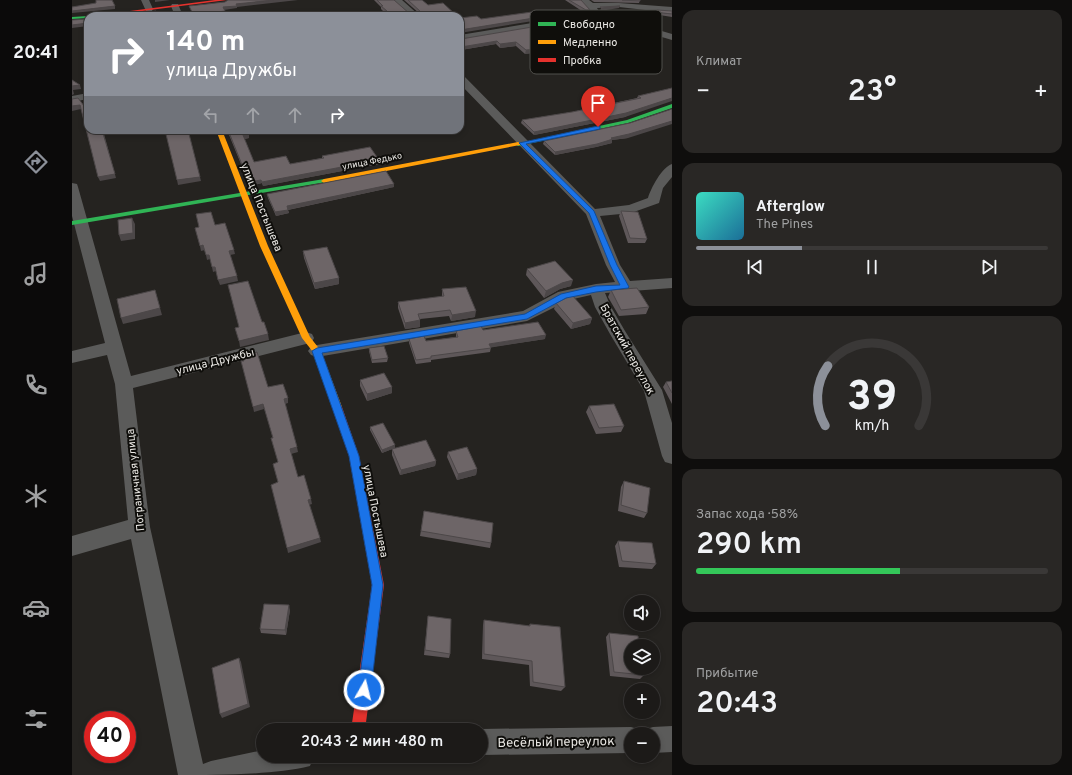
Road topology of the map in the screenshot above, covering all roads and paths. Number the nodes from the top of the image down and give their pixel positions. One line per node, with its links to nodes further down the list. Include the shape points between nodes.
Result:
1 (145, 0): 7 (street)
2 (225, 0): 5 (street)
3 (397, 0): 12 (street)
4 (584, 0): 6 (street)
5 (175, 6): 7 (street); 11 (street)
6 (591, 6): 8 (street); 9 (street, via 619,5)
7 (149, 9): 10 (street)
8 (594, 10)
9 (672, 10)
10 (125, 12)
11 (177, 12)
12 (411, 12)
13 (84, 17): 14 (street)
14 (72, 18)
15 (530, 26): 17 (street)
16 (662, 34): 18 (street)
17 (464, 37)
18 (672, 37)
19 (464, 82): 24 (street)
20 (84, 97): 21 (street)
21 (72, 99)
22 (672, 106): 24 (street, улица Федько, via 628,121)
23 (221, 134): 27 (street, улица Постышева)
24 (522, 143): 27 (street, улица Федько); 28 (street)
25 (672, 168): 28 (street, via 657,188 654,200 631,209)
26 (72, 187): 29 (street, Пограничная улица)
27 (244, 196): 29 (street, улица Федько); 33 (street, улица Постышева, via 264,246)
28 (592, 212): 31 (street, via 613,265)
29 (76, 222): 34 (street, Пограничная улица)
30 (672, 283): 31 (street, улица Дружбы)
31 (625, 287): 32 (street, улица Дружбы)
32 (596, 289): 33 (street, улица Дружбы, via 564,296 527,316); 37 (street, Братский переулок, via 618,334 653,390)
33 (312, 344): 36 (street, улица Дружбы); 40 (street, улица Постышева, via 354,456 378,585)
34 (114, 347): 35 (street); 36 (street, Пограничная улица)
35 (72, 357)
36 (124, 384): 38 (street, Пограничная улица)
37 (672, 456)
38 (139, 527): 39 (street); 46 (street, Пограничная улица)
39 (72, 546)
40 (359, 723)
41 (624, 740): 44 (street, Весёлый переулок)
42 (660, 740): 43 (street)
43 (672, 740)
44 (488, 742)
45 (267, 763): 47 (street)
46 (192, 775)
47 (211, 775)

